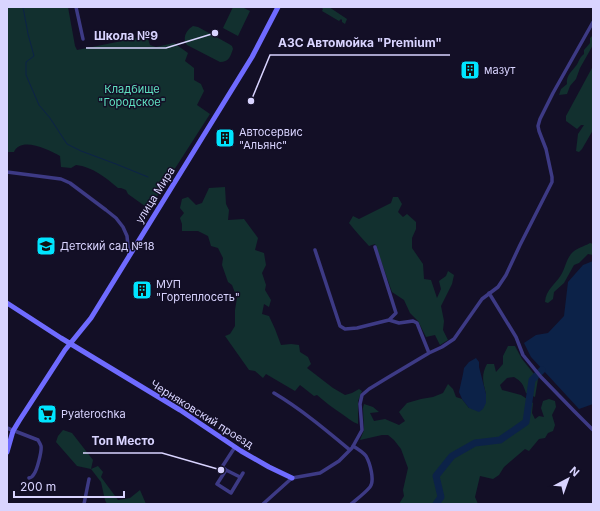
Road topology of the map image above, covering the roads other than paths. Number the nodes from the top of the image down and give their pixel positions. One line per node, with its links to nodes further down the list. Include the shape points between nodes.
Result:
1 (76, 7): 4 (street)
2 (278, 7): 8 (main road, улица Мира, via 252,57)
3 (593, 22): 9 (street, via 553,93 538,126 546,149 552,182 506,275 498,287)
4 (83, 38)
5 (7, 172): 8 (street, via 62,179 70,183 116,218 127,236)
6 (375, 247): 11 (street, via 396,313)
7 (315, 250): 11 (street, via 340,326 345,329 357,328)
8 (129, 256): 12 (main road, улица Мира, via 91,318)
9 (488, 293): 13 (street, via 454,339); 16 (street, via 529,363)
10 (7, 303): 12 (main road, Черняковский проезд)
11 (389, 320): 13 (street, via 417,323)
12 (71, 343): 17 (main road, улица Мира); 19 (main road, Черняковский проезд)
13 (429, 353): 18 (street, via 362,395 362,430)
14 (274, 393): 20 (street)
15 (7, 428): 17 (street)
16 (593, 430)
17 (13, 431): 21 (main road, улица Мира); 25 (street, via 38,440 42,448 34,474)
18 (354, 446): 20 (street); 30 (street, via 366,456 373,481 371,486)
19 (235, 447): 22 (street, via 222,467); 26 (main road, Черняковский проезд)
20 (350, 450): 26 (street, via 339,461 320,473)
21 (7, 452)
22 (226, 470): 24 (street); 24 (street, via 217,484 231,493)
23 (243, 473): 24 (street)
24 (240, 477)
25 (29, 478)
26 (292, 478): 29 (street)
27 (89, 479): 28 (street)
28 (84, 504)
29 (262, 504)
30 (351, 504)

